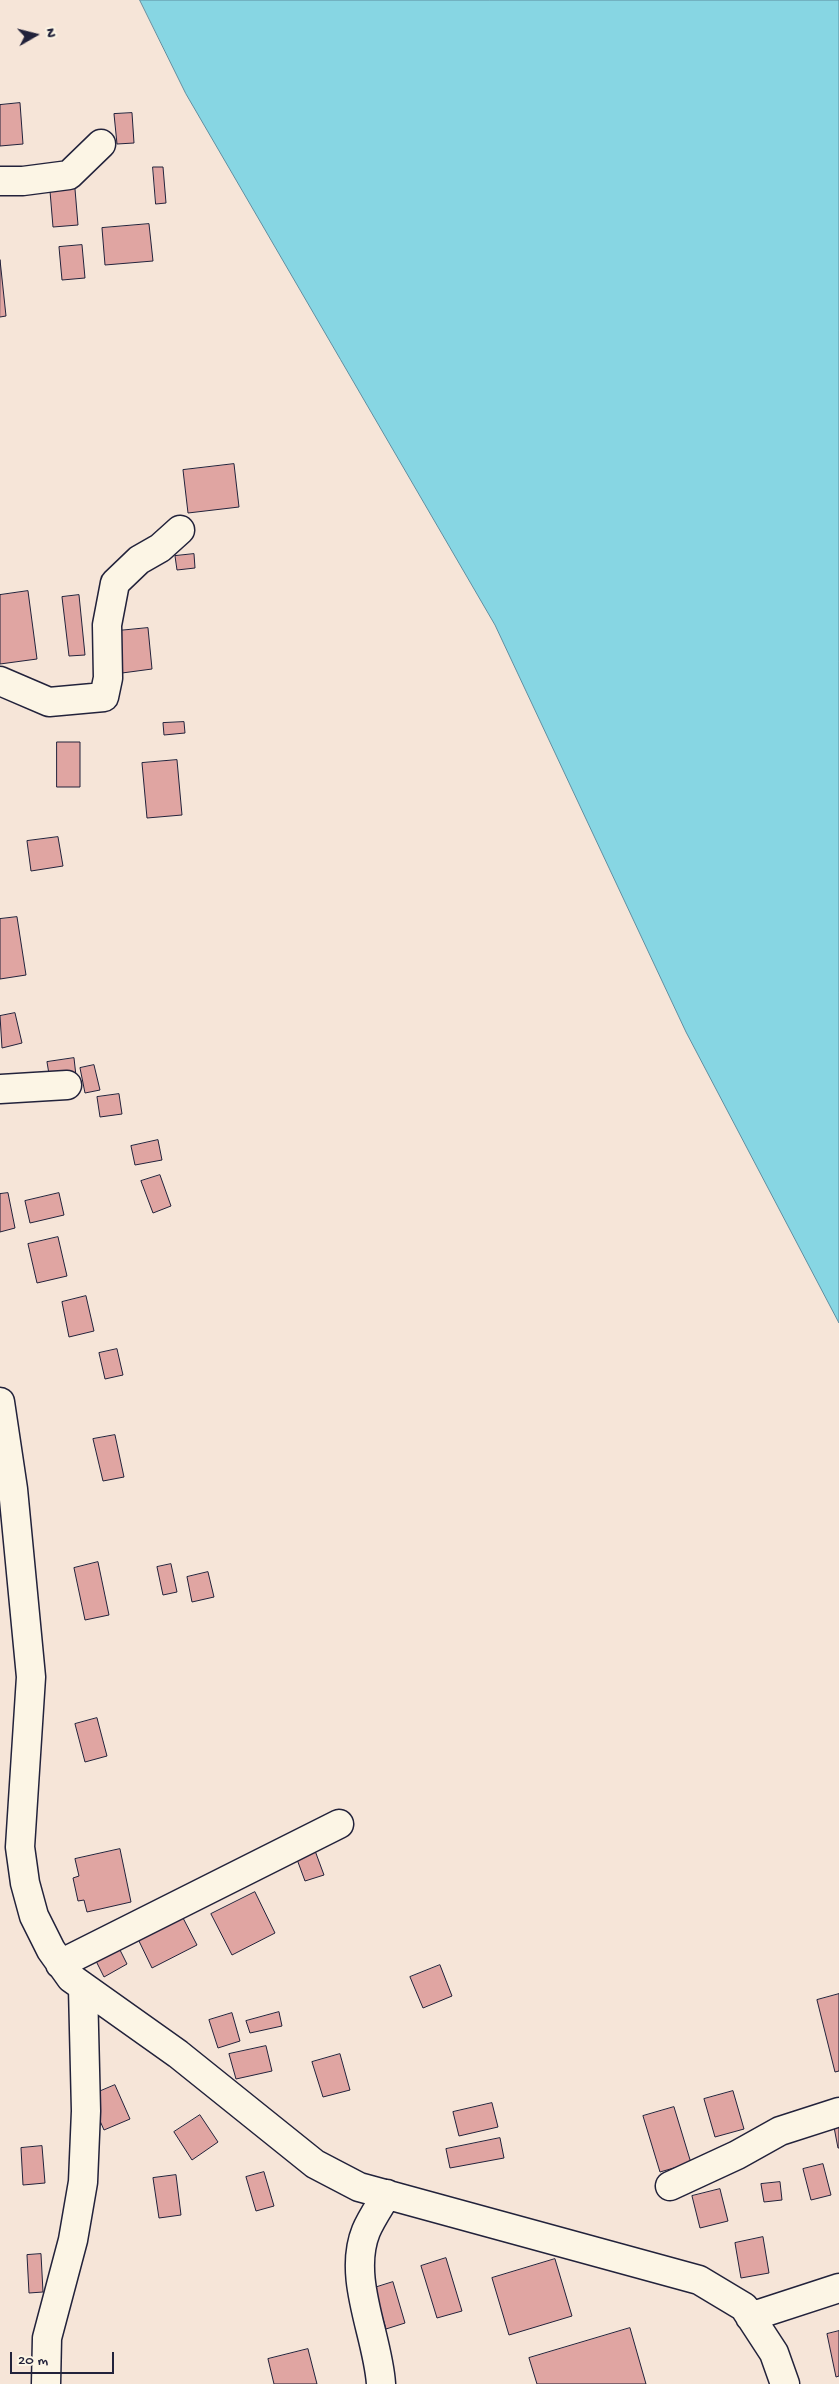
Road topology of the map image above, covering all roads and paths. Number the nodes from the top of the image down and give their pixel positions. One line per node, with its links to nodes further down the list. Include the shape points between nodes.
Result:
1 (101, 144): 2 (street, via 69,175)
2 (0, 181)
3 (180, 530): 4 (street, via 115,582 107,625 108,678 104,697 49,702)
4 (0, 681)
5 (67, 1085): 6 (street)
6 (0, 1090)
7 (0, 1402): 9 (street, via 13,1489 31,1677 20,1847 34,1916)
8 (339, 1824): 9 (street)
9 (60, 1964): 10 (street)
10 (84, 1988): 13 (street, via 178,2054 315,2164 359,2187); 16 (street, via 86,2111 83,2182 73,2240 47,2338)
11 (839, 2112): 12 (street, via 780,2131)
12 (670, 2186)
13 (387, 2194): 15 (street, via 699,2280 744,2307); 17 (street, via 365,2232 359,2264)
14 (839, 2288): 15 (street)
15 (750, 2317): 18 (street, via 774,2353)
16 (46, 2384)
17 (381, 2384)
18 (785, 2384)

